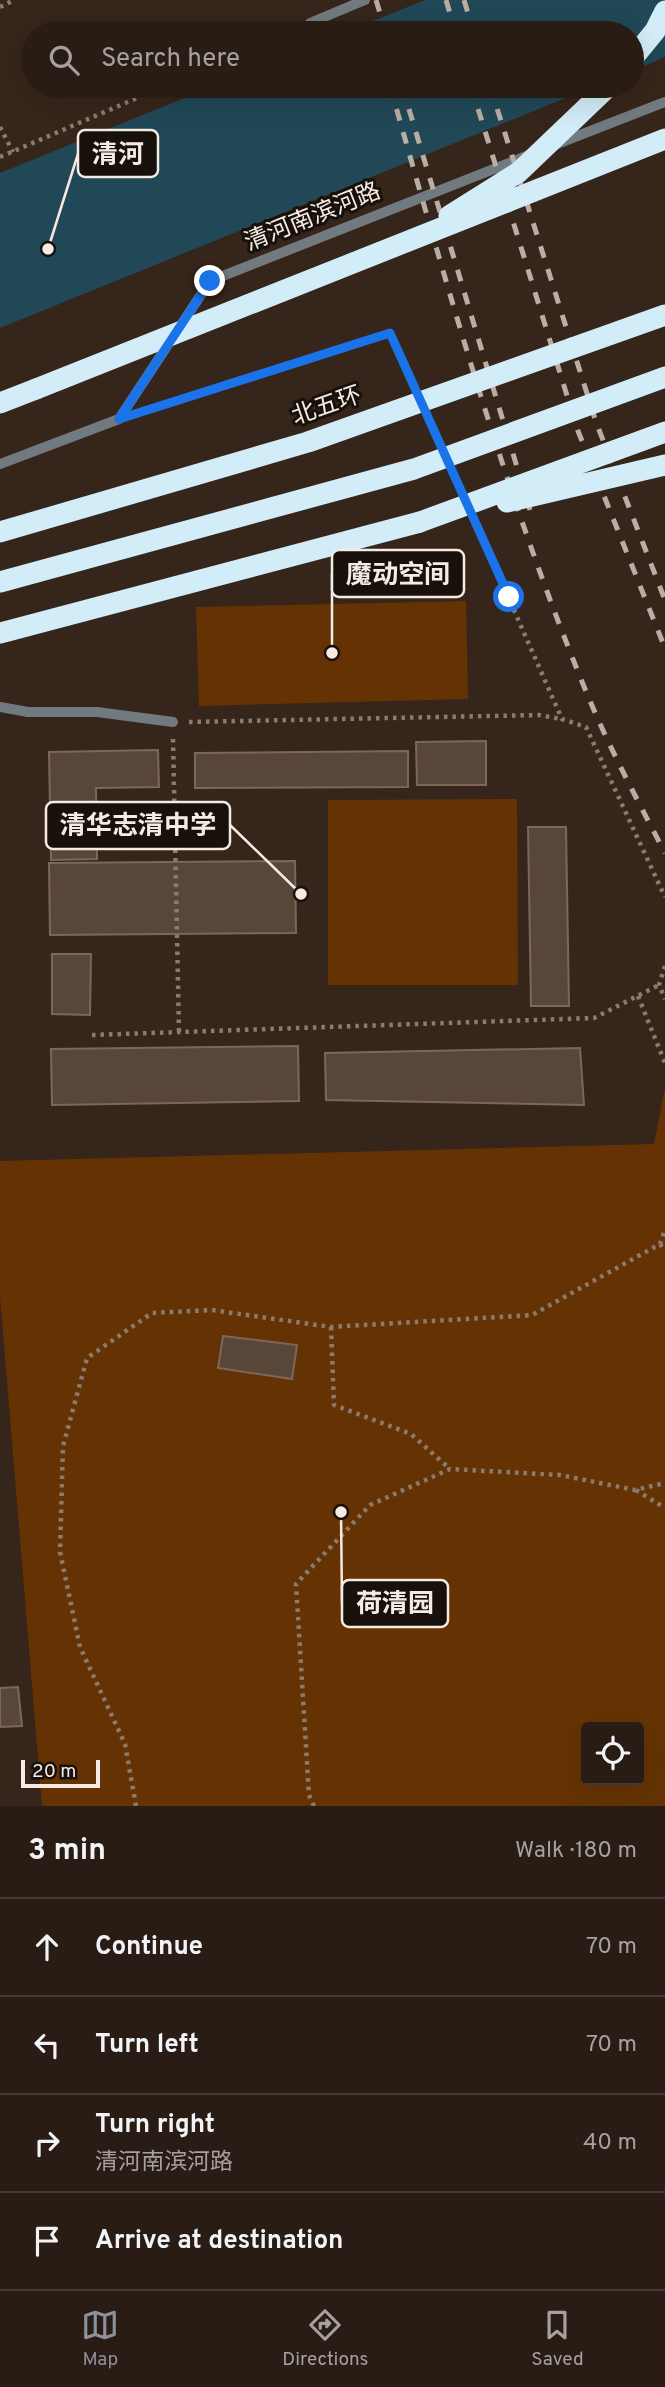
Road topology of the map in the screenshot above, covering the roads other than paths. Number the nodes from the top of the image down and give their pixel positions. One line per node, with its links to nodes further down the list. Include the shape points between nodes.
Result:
1 (365, 0): 3 (lane)
2 (665, 11): 4 (highway)
3 (315, 21)
4 (644, 44)
5 (596, 98): 8 (highway, bridge, via 519,172)
6 (665, 102): 13 (lane, 清河南滨河路, via 210,281 119,419)
7 (665, 139): 8 (highway, bridge)
8 (401, 246): 11 (highway, bridge)
9 (665, 315): 16 (highway, 北五环, bridge, via 307,442)
10 (665, 377): 17 (highway, bridge, via 415,469)
11 (0, 403)
12 (665, 432): 15 (highway, bridge)
13 (0, 464)
14 (665, 465): 15 (highway, bridge)
15 (420, 522): 18 (highway)
16 (0, 532)
17 (0, 583)
18 (0, 633)
19 (0, 708): 20 (lane, via 97,712)
20 (173, 722)

